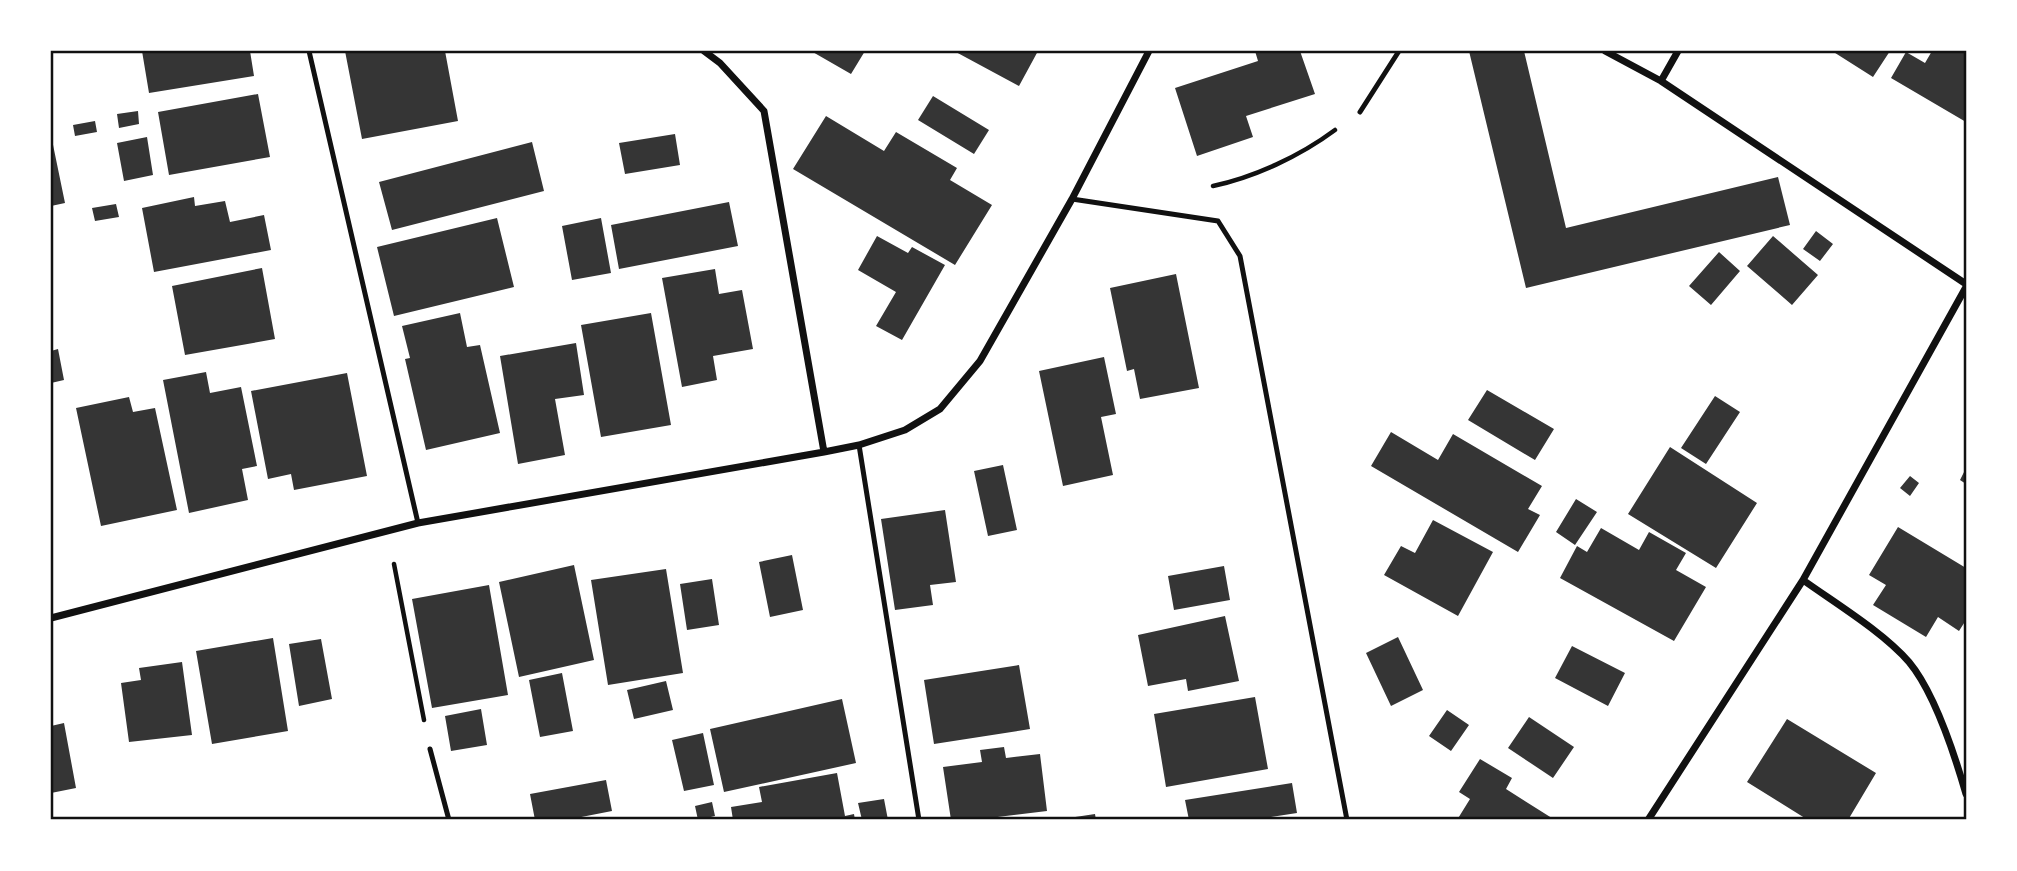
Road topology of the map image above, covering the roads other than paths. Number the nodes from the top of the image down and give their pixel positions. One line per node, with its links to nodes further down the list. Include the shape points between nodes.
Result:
1 (309, 51): 13 (lane)
2 (704, 51): 12 (street, via 764,111)
3 (1149, 51): 9 (street)
4 (1399, 51): 8 (lane)
5 (1605, 51): 7 (street)
6 (1678, 51): 7 (street)
7 (1661, 81): 10 (street)
8 (1360, 112)
9 (1072, 199): 11 (street, via 980,361 940,409 905,430); 20 (lane, via 1218,221 1240,256)
10 (1966, 286): 14 (street)
11 (859, 445): 12 (street); 19 (lane)
12 (824, 452): 13 (street)
13 (418, 523): 15 (street)
14 (1803, 580): 17 (street, via 1909,662 1931,698); 21 (street)
15 (51, 618)
16 (430, 748): 18 (lane)
17 (1966, 794)
18 (449, 820)
19 (919, 820)
20 (1348, 820)
21 (1648, 820)

